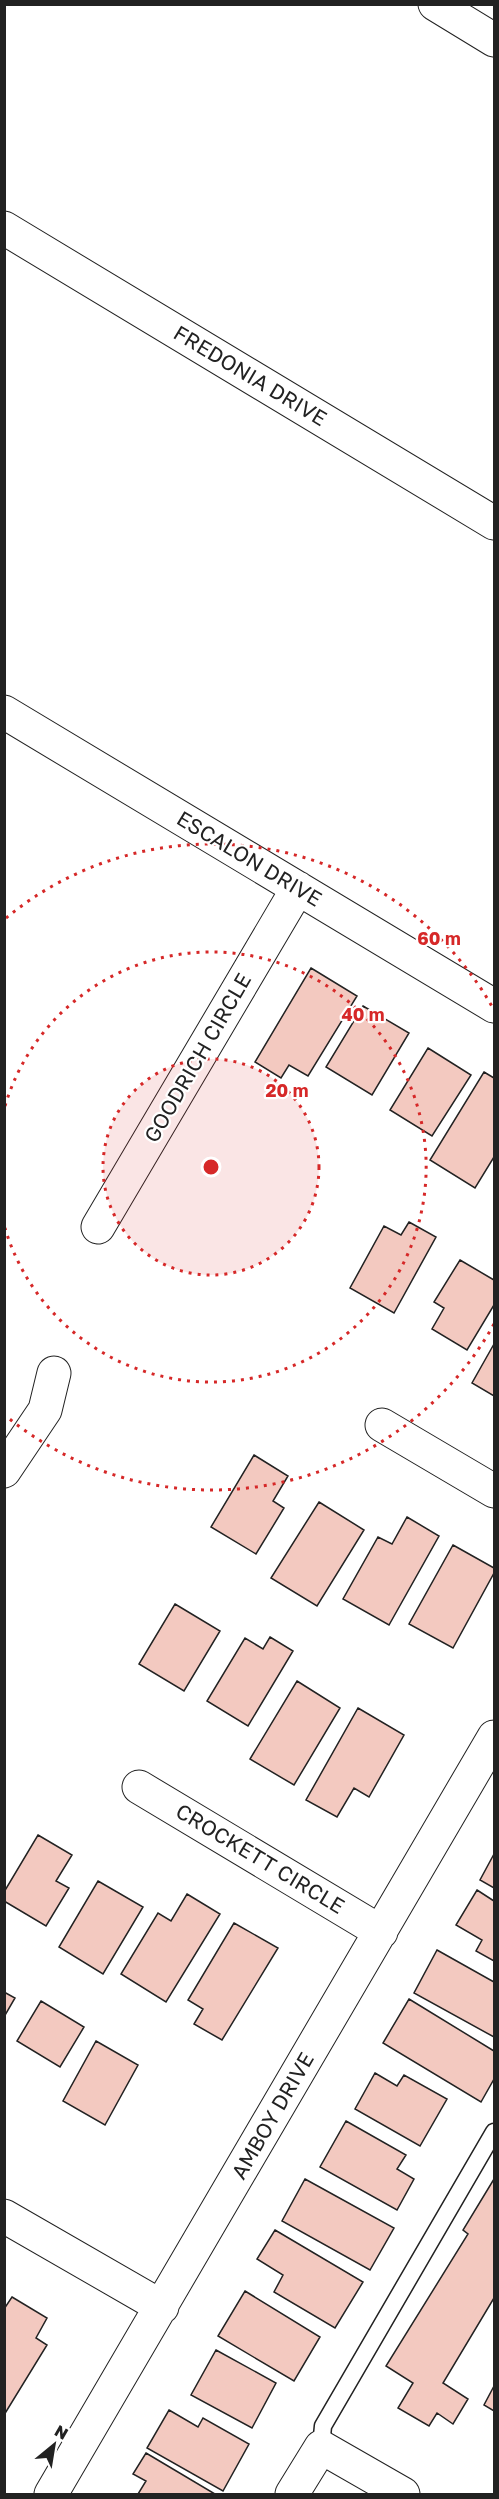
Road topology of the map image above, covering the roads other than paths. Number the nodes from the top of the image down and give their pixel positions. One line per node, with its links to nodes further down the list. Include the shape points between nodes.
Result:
1 (435, 4): 2 (street)
2 (495, 40)
3 (4, 228): 4 (street, FREDONIA DRIVE)
4 (495, 523)
5 (4, 712): 6 (street, ESCALON DRIVE)
6 (298, 888): 7 (street, ESCALON DRIVE); 8 (street, GOODRICH CIRCLE)
7 (495, 1006)
8 (98, 1227)
9 (54, 1373): 11 (street, via 45,1410)
10 (382, 1425): 12 (street)
11 (4, 1471)
12 (495, 1491)
13 (495, 1737): 15 (street, AMBOY DRIVE)
14 (140, 1787): 15 (street, CROCKETT CIRCLE)
15 (381, 1932): 18 (street, AMBOY DRIVE)
16 (495, 2132): 19 (lane, via 322,2426)
17 (4, 2216): 18 (street)
18 (162, 2307): 20 (street, AMBOY DRIVE)
19 (321, 2447): 21 (street); 22 (street)
20 (51, 2494)
21 (292, 2494)
22 (403, 2494)

